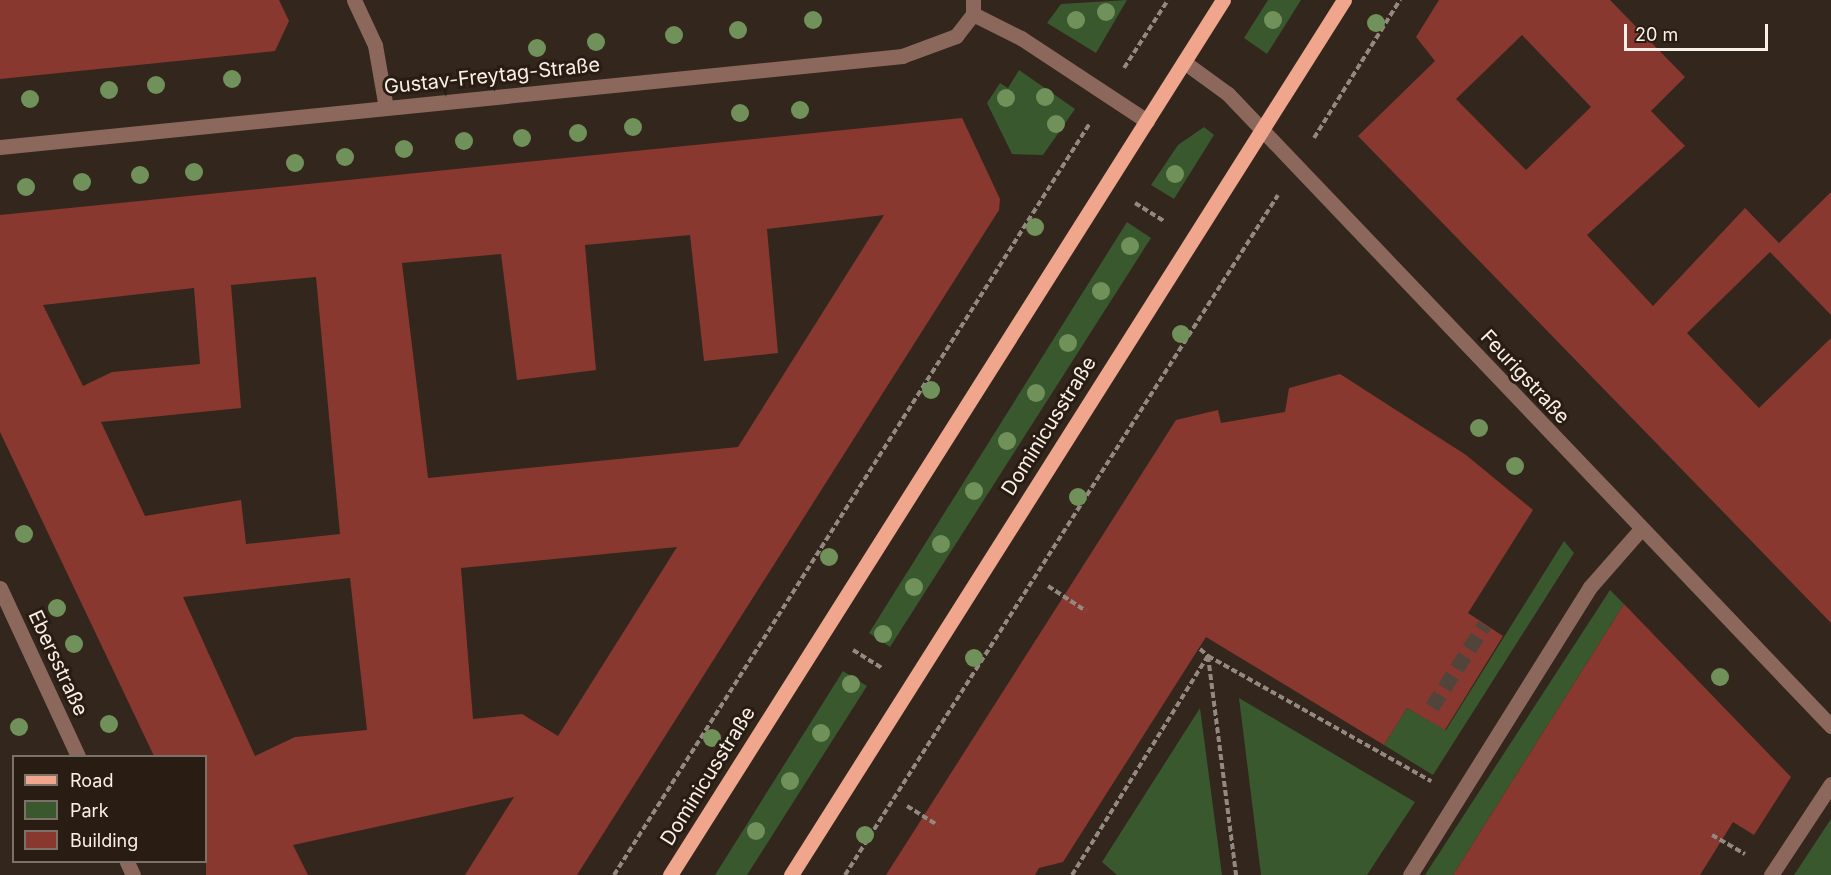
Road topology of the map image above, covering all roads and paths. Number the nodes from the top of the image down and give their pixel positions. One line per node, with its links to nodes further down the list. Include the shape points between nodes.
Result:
1 (354, 0): 9 (street, via 375,45)
2 (1168, 0): 8 (path)
3 (1223, 0): 7 (main road, Dominicusstraße)
4 (1344, 0): 12 (main road, Dominicusstraße)
5 (1400, 0): 13 (path)
6 (973, 7): 9 (street, Gustav-Freytag-Straße, via 956,36 902,56); 11 (street)
7 (1184, 62): 11 (main road, Dominicusstraße); 12 (street, Feurigstraße, via 1228,94)
8 (1123, 69)
9 (386, 108): 14 (street, Gustav-Freytag-Straße)
10 (1095, 116): 32 (path)
11 (1147, 121): 33 (main road, Dominicusstraße)
12 (1262, 130): 18 (street, Feurigstraße); 34 (main road, Dominicusstraße)
13 (1310, 143)
14 (0, 147)
15 (1278, 195): 35 (path)
16 (1135, 203): 17 (path)
17 (1164, 221)
18 (1640, 530): 26 (street, Feurigstraße); 29 (street, via 1590,587)
19 (1048, 586): 21 (path)
20 (0, 588): 27 (street, Ebersstraße)
21 (1086, 610)
22 (852, 649): 25 (path)
23 (1200, 649): 24 (path)
24 (1208, 656): 29 (path); 36 (path); 37 (path)
25 (882, 668)
26 (1831, 726)
27 (78, 755)
28 (1831, 784): 39 (street)
29 (1460, 798): 38 (street)
30 (908, 806): 31 (path)
31 (937, 825)
32 (614, 875)
33 (670, 875)
34 (791, 875)
35 (845, 875)
36 (1072, 875)
37 (1236, 875)
38 (1410, 875)
39 (1771, 875)

